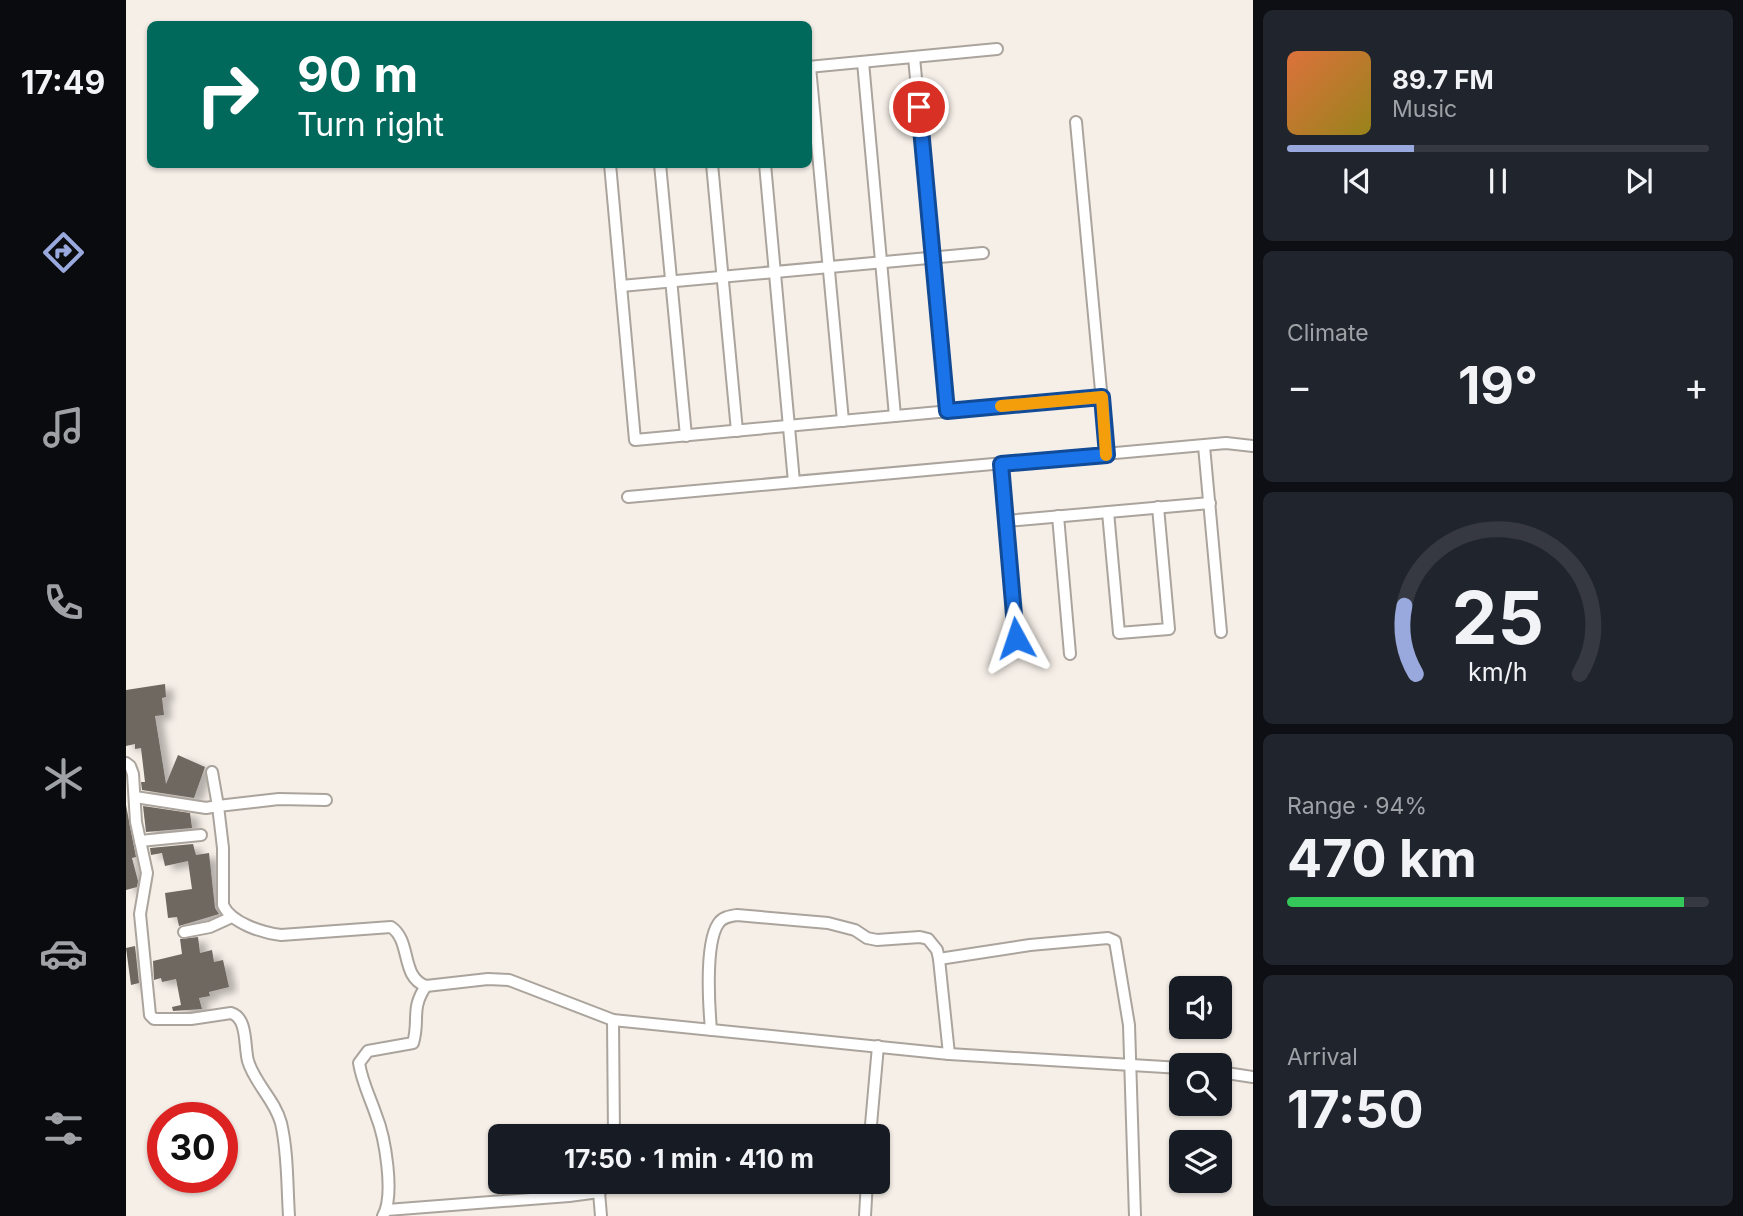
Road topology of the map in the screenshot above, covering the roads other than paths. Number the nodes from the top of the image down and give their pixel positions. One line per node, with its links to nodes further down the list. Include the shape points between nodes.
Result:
1 (998, 49): 2 (street)
2 (914, 57): 3 (street); 12 (street)
3 (863, 62): 4 (street); 13 (street)
4 (812, 67)
5 (812, 97): 14 (street)
6 (1076, 122): 19 (street)
7 (610, 168): 18 (street)
8 (660, 168): 17 (street)
9 (712, 168): 16 (street)
10 (765, 168): 15 (street)
11 (983, 253): 12 (street)
12 (933, 257): 13 (street); 20 (street)
13 (881, 262): 14 (street); 21 (street)
14 (829, 267): 15 (street); 22 (street)
15 (775, 272): 16 (street); 23 (street)
16 (723, 277): 17 (street); 24 (street)
17 (671, 282): 18 (street); 25 (street)
18 (621, 286): 25 (street, via 635,440)
19 (1102, 397): 20 (street); 28 (street)
20 (947, 411): 21 (street)
21 (895, 416): 22 (street)
22 (843, 421): 23 (street)
23 (789, 426): 24 (street); 30 (street)
24 (737, 431): 25 (street)
25 (686, 436)
26 (1204, 446): 27 (street); 28 (street); 32 (street)
27 (1253, 446)
28 (1107, 455): 29 (street)
29 (1001, 464): 30 (street); 36 (street)
30 (794, 482): 31 (street)
31 (628, 497)
32 (1210, 503): 33 (street); 37 (street)
33 (1158, 507): 34 (street); 34 (street, via 1169,629 1119,633)
34 (1108, 512): 35 (street)
35 (1058, 516): 36 (street); 39 (street)
36 (1006, 521): 38 (street)
37 (1221, 632)
38 (1016, 638)
39 (1070, 654)
40 (126, 763): 42 (street, via 133,774)
41 (212, 772): 44 (street)
42 (135, 797): 44 (street); 46 (street)
43 (326, 800): 44 (street, via 279,799)
44 (218, 806): 47 (street, via 223,905)
45 (201, 835): 46 (street)
46 (140, 841): 65 (street, via 147,873 140,914 150,1015 172,1020 231,1013 242,1021 251,1070 281,1123)
47 (232, 917): 48 (street); 50 (street, via 281,935 391,928 398,932 412,975)
48 (184, 932)
49 (939, 959): 52 (street, via 928,939 920,937 877,940 828,923 727,916 714,933 710,957); 54 (street); 55 (street, via 1056,943 1115,941 1128,1016)
50 (426, 985): 51 (street, via 509,980); 64 (street, via 415,1009 412,1043 368,1051 359,1063 383,1139 388,1184)
51 (613, 1020): 52 (street); 59 (street)
52 (711, 1030): 53 (street)
53 (878, 1046): 54 (street); 60 (street)
54 (949, 1055): 55 (street)
55 (1130, 1065): 56 (street); 68 (street)
56 (1169, 1067)
57 (1232, 1074): 58 (street)
58 (1253, 1077)
59 (614, 1124)
60 (871, 1124)
61 (584, 1194): 64 (street)
62 (599, 1194): 66 (street)
63 (866, 1194): 67 (street)
64 (385, 1213)
65 (289, 1216)
66 (601, 1216)
67 (865, 1216)
68 (1135, 1216)

